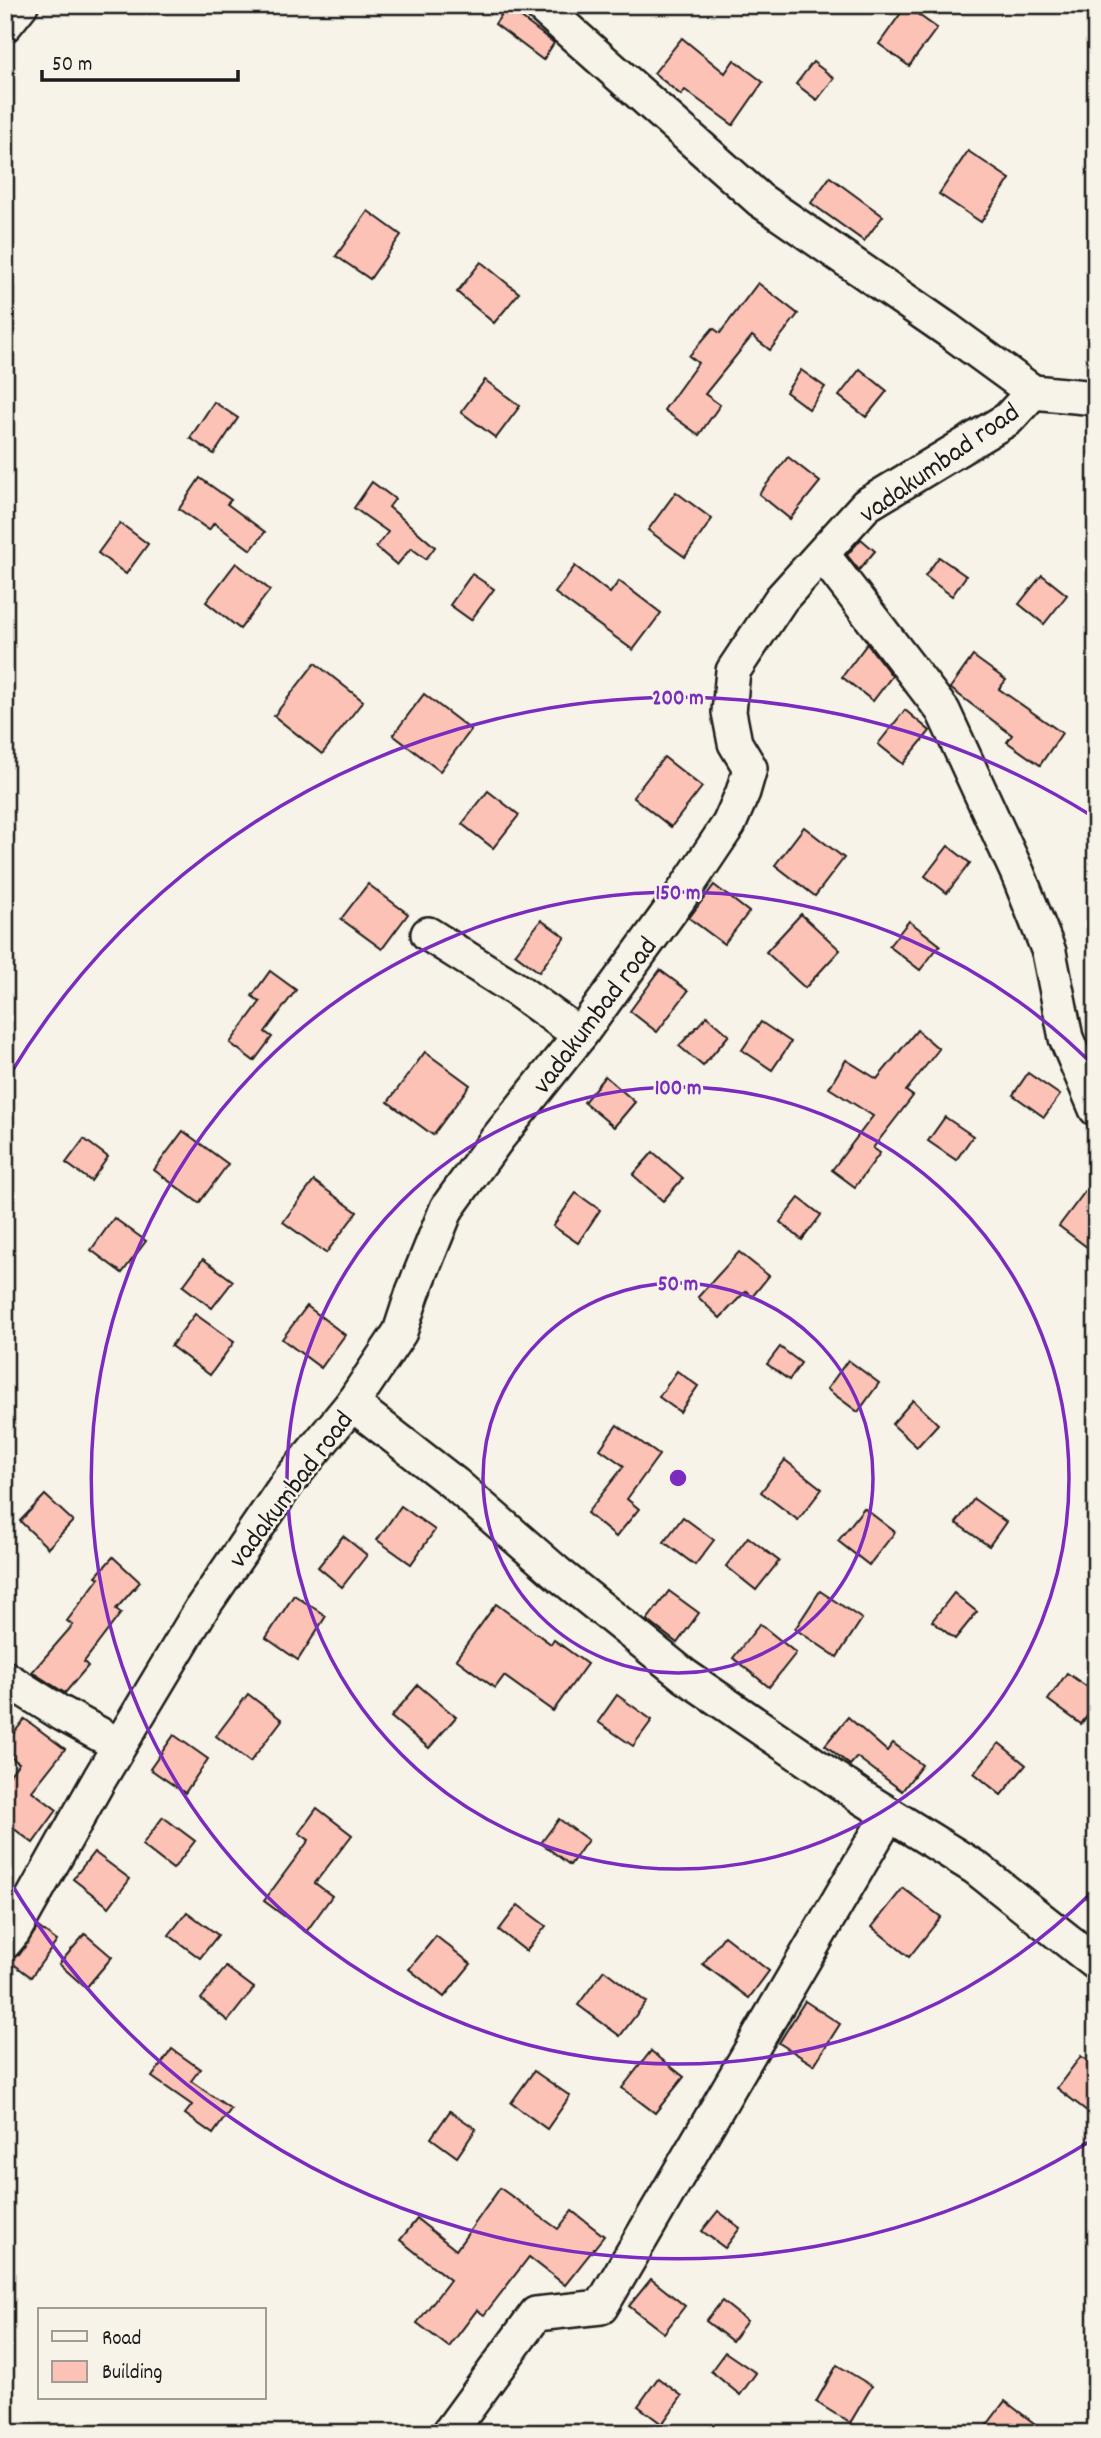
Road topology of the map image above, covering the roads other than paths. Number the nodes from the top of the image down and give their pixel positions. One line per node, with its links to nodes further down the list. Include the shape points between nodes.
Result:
1 (21, 5): 3 (street)
2 (540, 5): 4 (street, vadakumbad road, via 760,200)
3 (5, 25)
4 (1033, 392): 5 (street); 6 (street, vadakumbad road, via 1007,419 866,505)
5 (1096, 398)
6 (823, 555): 8 (street, vadakumbad road, via 781,599 733,671 729,712 735,743 750,768 729,824); 9 (street, via 943,711 1049,952 1066,1038)
7 (428, 934): 8 (street)
8 (580, 1035): 10 (street, vadakumbad road, via 447,1208 400,1332)
9 (1096, 1109)
10 (352, 1404): 12 (street, vadakumbad road, via 288,1482 202,1608); 13 (street, via 685,1675)
11 (5, 1678): 12 (street)
12 (119, 1745): 14 (street, vadakumbad road)
13 (889, 1814): 15 (street, via 976,1868); 16 (street, via 601,2307 536,2314)
14 (5, 1942)
15 (1096, 1963)
16 (449, 2433)

